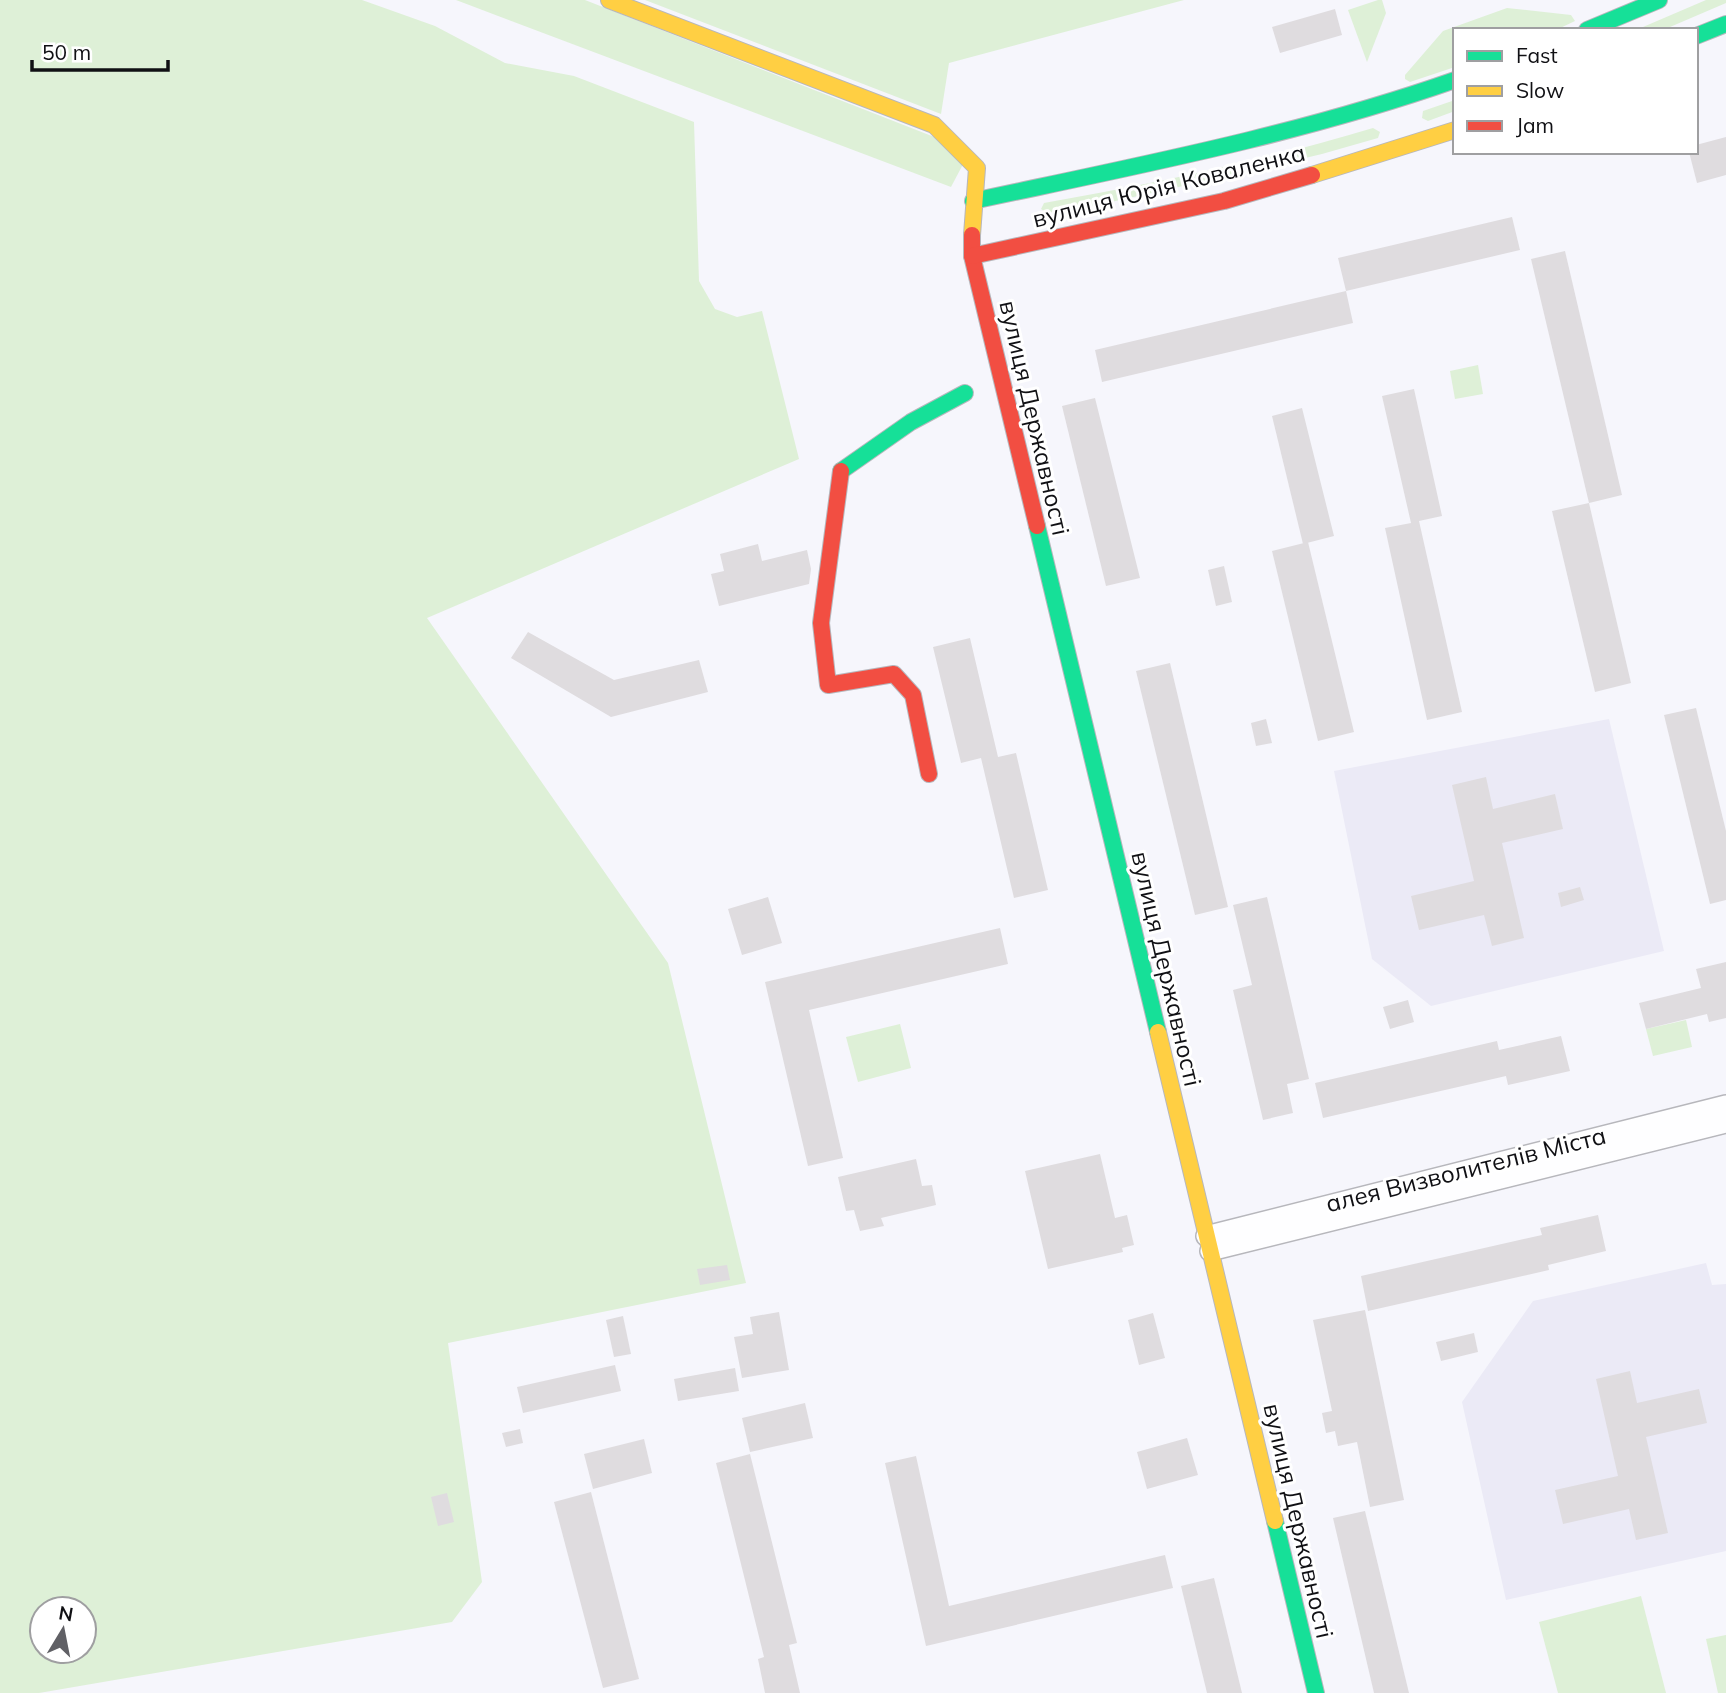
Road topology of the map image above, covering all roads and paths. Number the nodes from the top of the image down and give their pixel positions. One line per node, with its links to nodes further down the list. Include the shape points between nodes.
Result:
1 (609, 0): 8 (street, вулиця Державності, via 934,125 977,168)
2 (1659, 0): 4 (street)
3 (1726, 24): 5 (street)
4 (1592, 28)
5 (1698, 35)
6 (1453, 81): 8 (street, вулиця Юрія Коваленка, via 1402,100 1206,152)
7 (1453, 131): 9 (street, вулиця Юрія Коваленка, via 1224,201)
8 (973, 201): 9 (street, вулиця Державності)
9 (972, 256): 14 (street, вулиця Державності)
10 (965, 393): 11 (street, via 911,422 841,470 821,622 828,685 894,674 913,695)
11 (929, 774)
12 (1726, 1105): 14 (street, алея Визволителів Міста)
13 (1726, 1123): 14 (street, алея Визволителів Міста)
14 (1208, 1243): 15 (street, вулиця Державності)
15 (1316, 1693)

